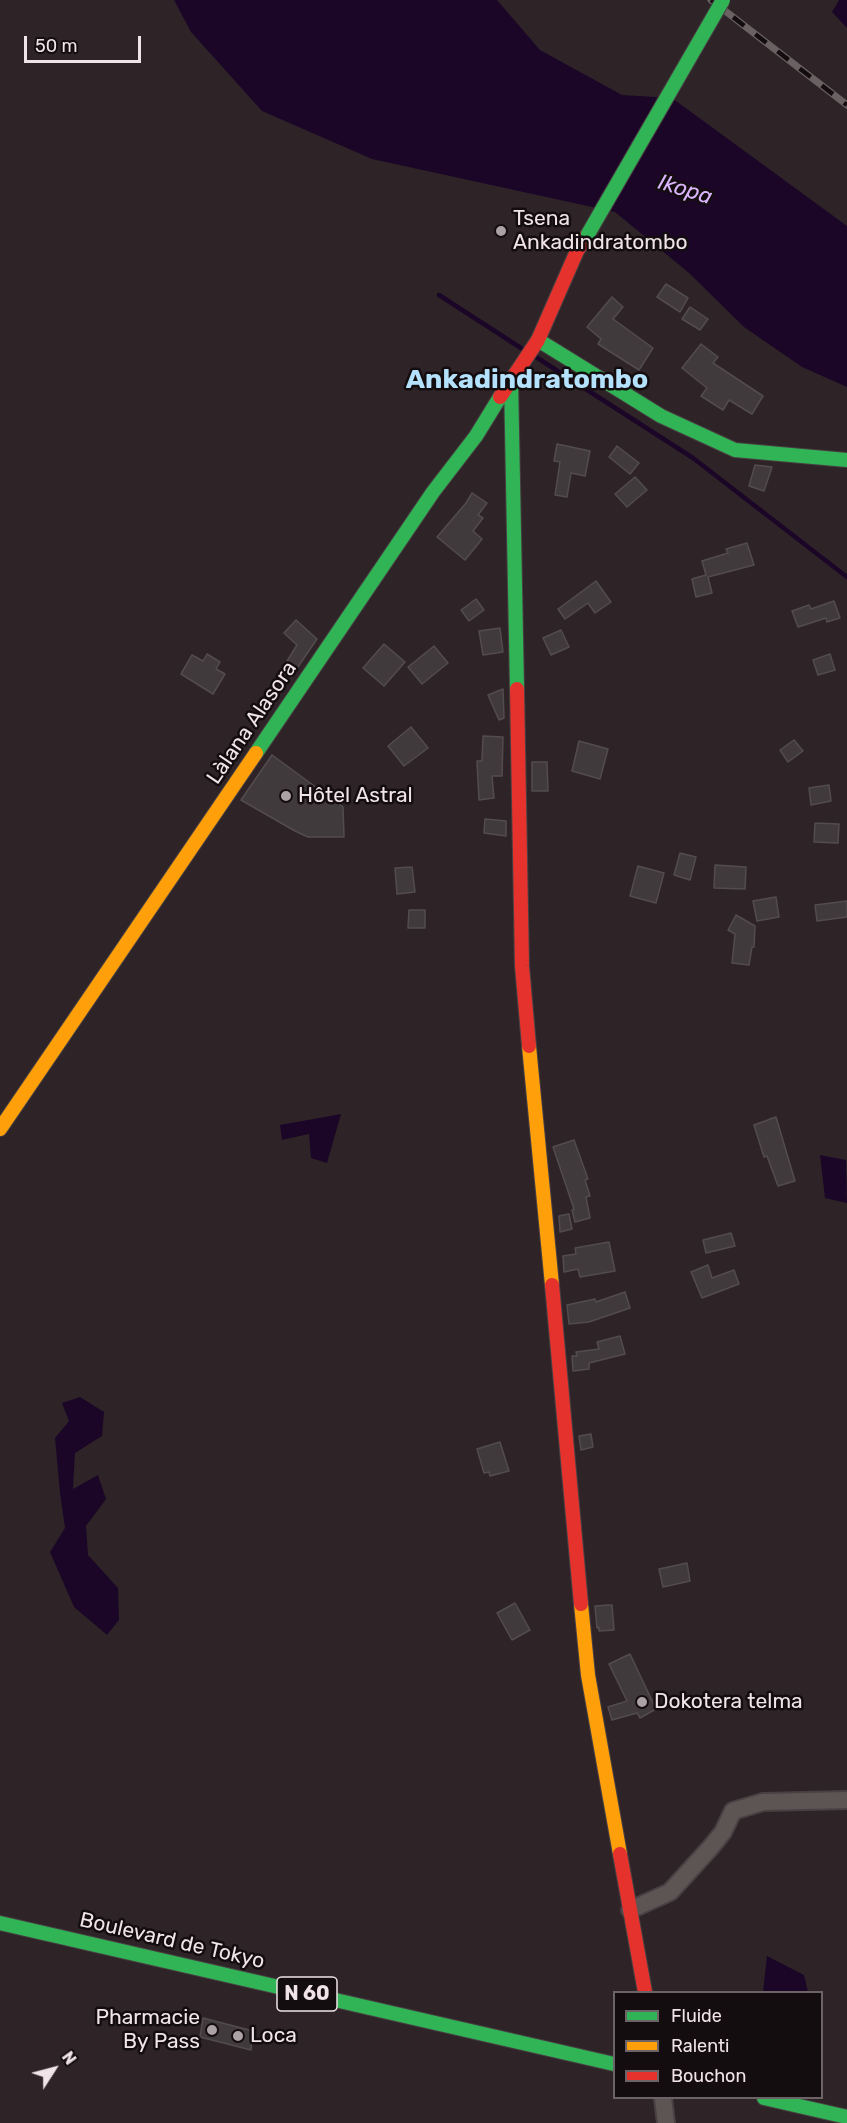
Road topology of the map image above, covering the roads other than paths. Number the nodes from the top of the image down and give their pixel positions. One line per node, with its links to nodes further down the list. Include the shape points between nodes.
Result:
1 (723, 0): 2 (street, Làlana Alasora, bridge, via 578,251)
2 (538, 340): 3 (street, Làlana Alasora); 4 (street, via 662,416 735,450)
3 (511, 380): 5 (street, Làlana Alasora); 7 (street, via 522,966 588,1675)
4 (847, 460)
5 (0, 1129)
6 (847, 1800): 7 (street, via 764,1802 733,1811 723,1832 670,1892)
7 (630, 1910): 9 (street)
8 (0, 1923): 10 (street, Boulevard de Tokyo / N 60)
9 (645, 1991)
10 (613, 2064)
11 (663, 2099): 14 (street)
12 (772, 2099): 13 (street)
13 (847, 2117)
14 (666, 2123)

